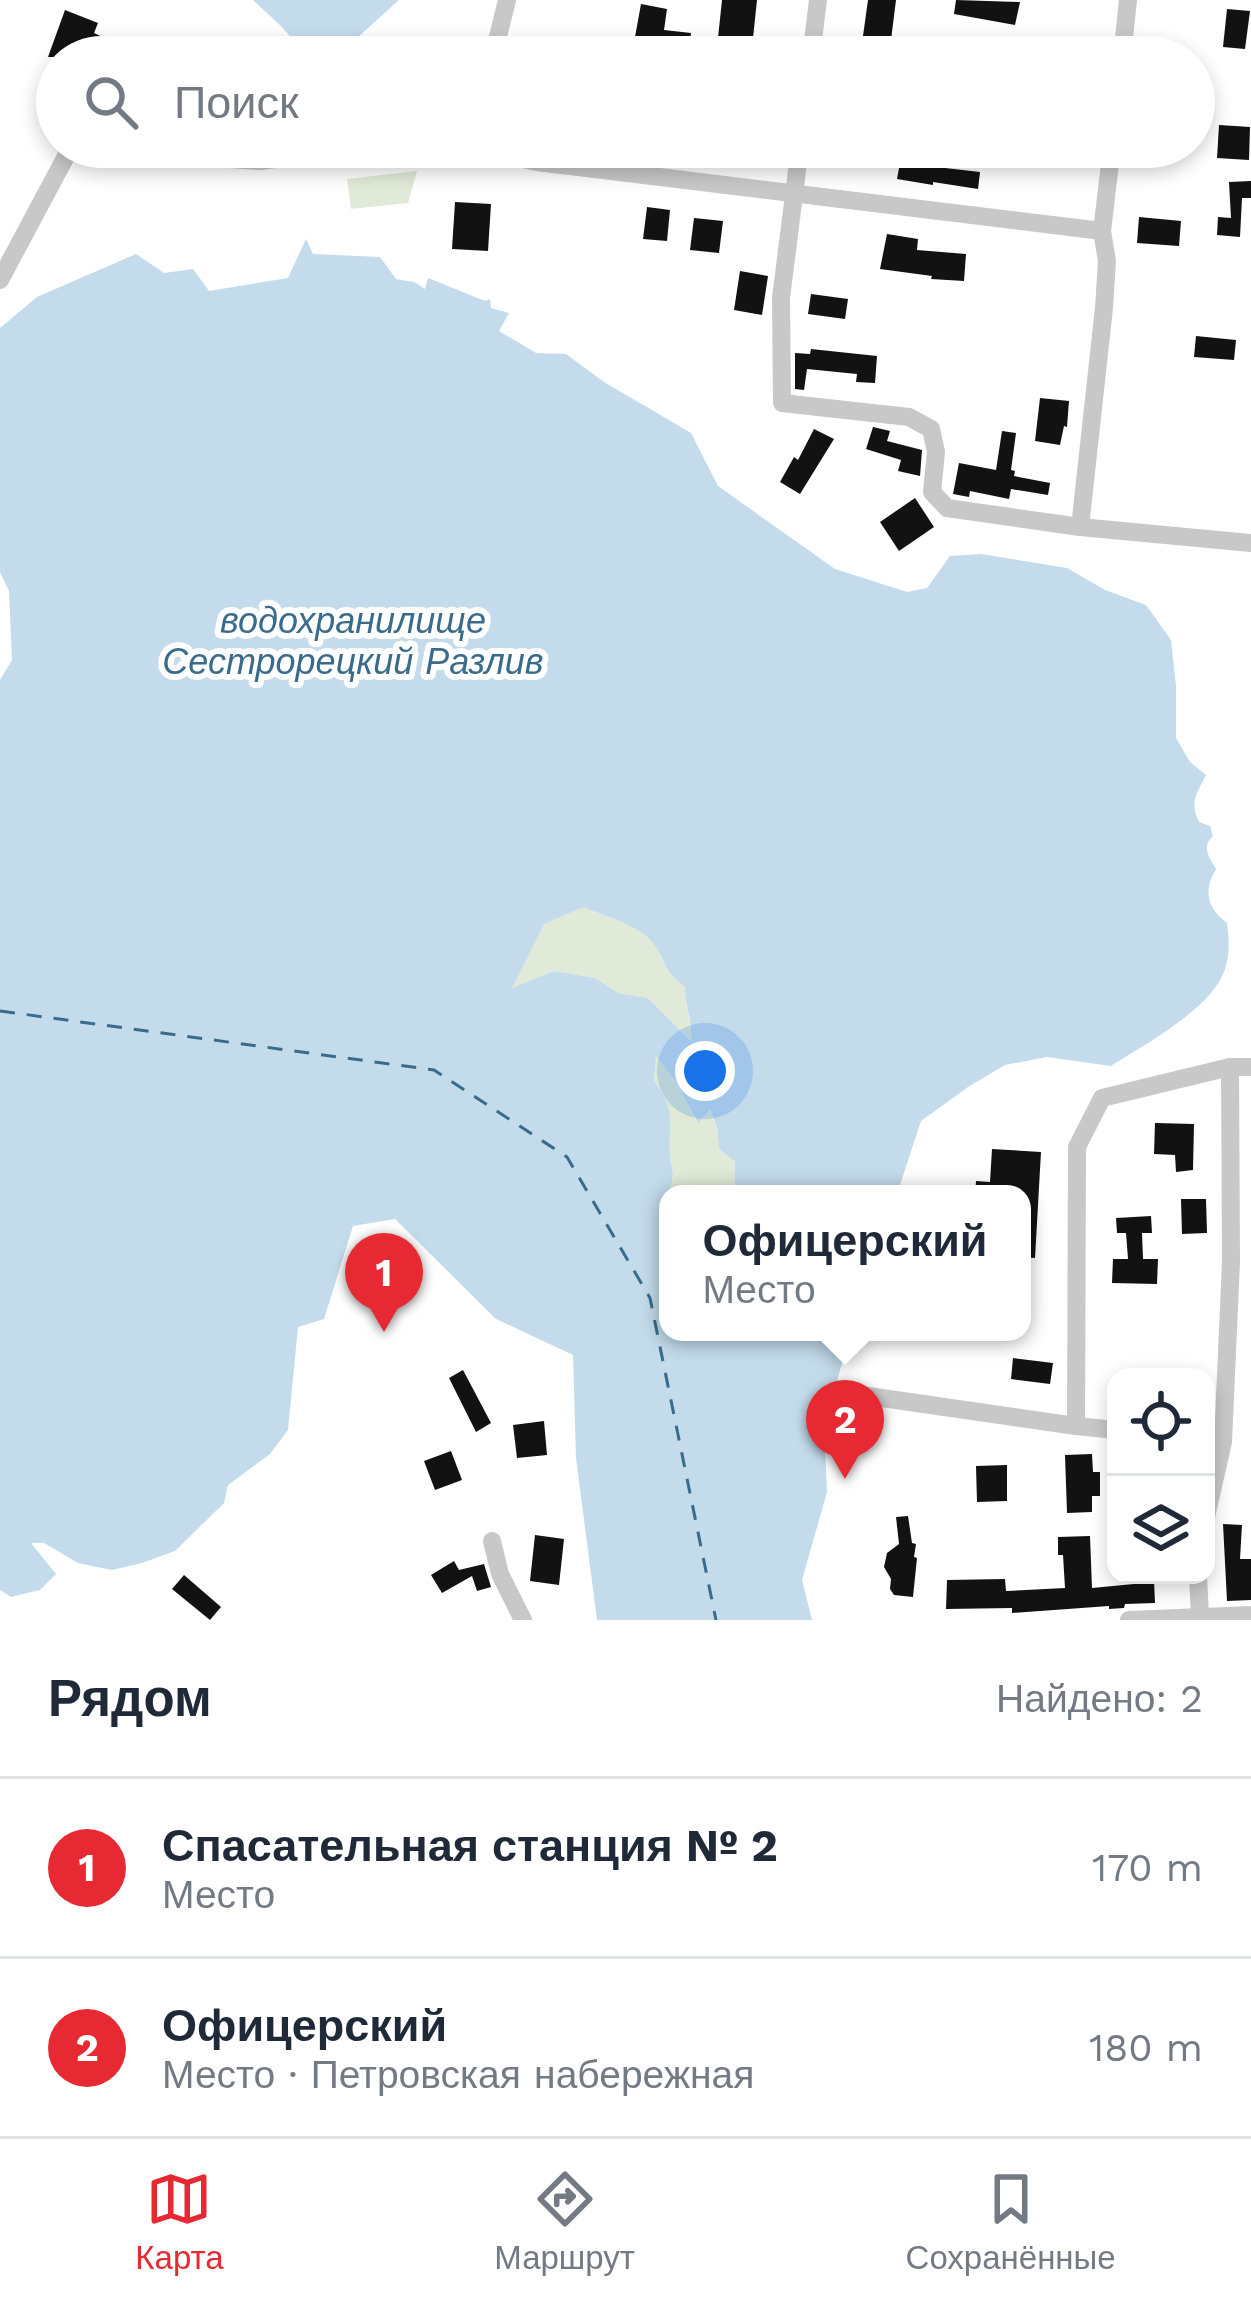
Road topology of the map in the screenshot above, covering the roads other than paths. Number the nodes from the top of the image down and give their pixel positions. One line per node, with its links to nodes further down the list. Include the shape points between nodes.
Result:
1 (507, 0): 4 (street)
2 (818, 0): 5 (street)
3 (1128, 0): 6 (street)
4 (498, 36)
5 (814, 36)
6 (1124, 36)
7 (60, 168): 13 (street)
8 (585, 168): 11 (street)
9 (797, 168): 11 (street)
10 (1110, 168): 12 (street)
11 (794, 194): 12 (street); 14 (street, via 781,298 782,403 909,417 932,429 932,491 947,508)
12 (1102, 231): 14 (street, via 1104,308)
13 (0, 280)
14 (1081, 527): 15 (street)
15 (1251, 543)
16 (1230, 1067): 17 (street); 19 (street, via 1102,1098 1077,1147); 21 (street, via 1231,1262)
17 (1251, 1067)
18 (868, 1396): 19 (street)
19 (1076, 1426): 20 (street)
20 (1107, 1429)
21 (1215, 1441)
22 (493, 1541): 26 (street)
23 (1198, 1584): 25 (street)
24 (1251, 1615): 25 (street)
25 (1200, 1616): 27 (street)
26 (523, 1620)
27 (1129, 1620)

